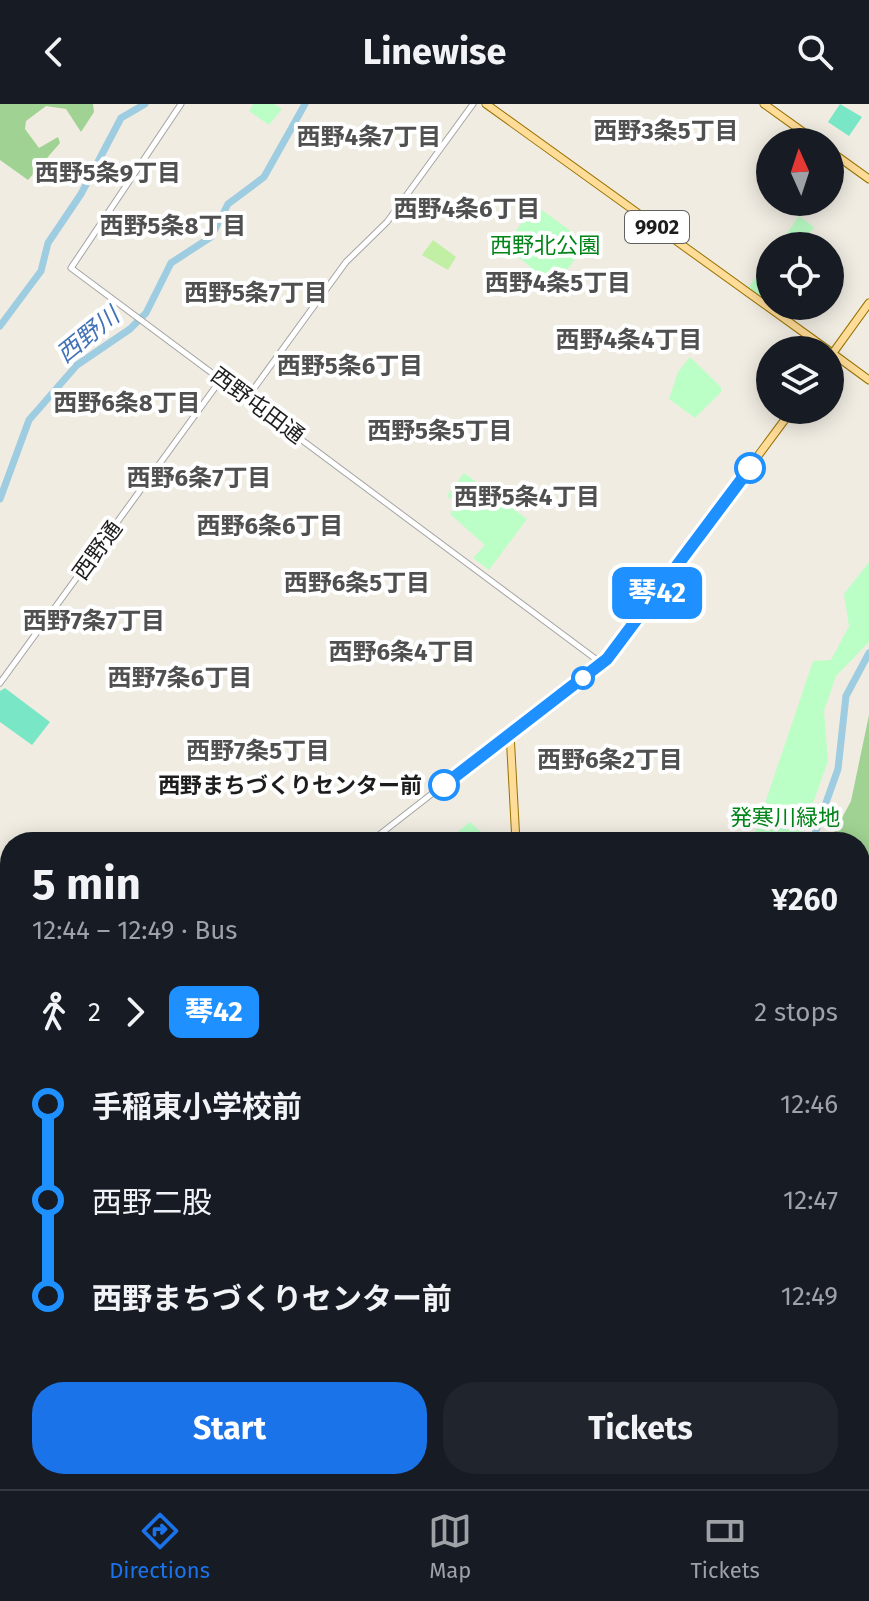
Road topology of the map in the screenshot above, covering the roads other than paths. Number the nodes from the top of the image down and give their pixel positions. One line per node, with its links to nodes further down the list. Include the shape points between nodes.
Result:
1 (181, 104): 12 (street, 西野屯田通, via 71,268)
2 (473, 104): 14 (street, via 387,222 346,262)
3 (486, 104): 9 (main road, 9902)
4 (764, 104): 5 (main road)
5 (797, 128)
6 (844, 161): 7 (main road)
7 (869, 179)
8 (869, 303): 10 (main road)
9 (807, 336)
10 (843, 336)
11 (844, 363): 13 (main road, 9902)
12 (222, 378): 14 (street, 西野屯田通); 17 (street, 西野通)
13 (869, 380)
14 (247, 398): 16 (street, 西野屯田通)
15 (782, 424): 16 (main road)
16 (601, 663): 18 (main road)
17 (0, 683)
18 (510, 733): 19 (street); 20 (main road)
19 (383, 832)
20 (515, 832)

